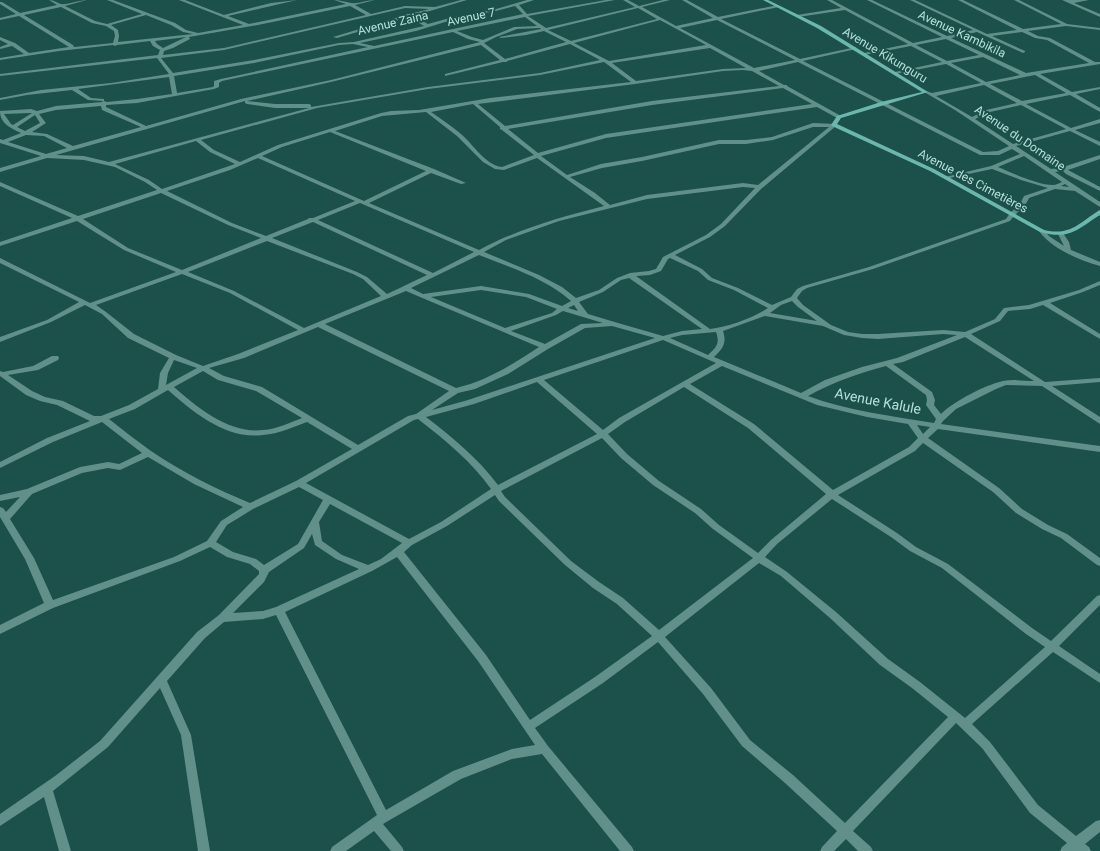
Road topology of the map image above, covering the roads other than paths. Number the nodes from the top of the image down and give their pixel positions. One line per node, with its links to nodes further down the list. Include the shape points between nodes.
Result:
1 (50, 0): 28 (street)
2 (86, 0): 28 (street)
3 (109, 0): 33 (street)
4 (183, 0): 38 (street)
5 (295, 0): 38 (street)
6 (336, 0): 26 (street)
7 (373, 0): 26 (street)
8 (465, 0): 30 (street)
9 (507, 0): 25 (street)
10 (532, 0): 25 (street, Avenue Zaina)
11 (613, 0): 37 (street, Avenue 7)
12 (625, 0): 31 (street)
13 (668, 0): 31 (street)
14 (684, 0): 43 (street)
15 (765, 0): 29 (street, Avenue Kikunguru)
16 (829, 0): 32 (street)
17 (869, 0): 58 (street, Avenue Kambikila)
18 (912, 0): 52 (street)
19 (960, 0): 53 (street)
20 (1016, 0): 45 (street)
21 (1064, 0): 23 (street)
22 (1087, 0): 23 (street)
23 (1069, 2): 40 (street)
24 (1, 3): 34 (street)
25 (521, 3): 27 (street, Avenue Zaina)
26 (350, 4): 35 (street); 46 (street)
27 (516, 4): 37 (street); 47 (street, Avenue Zaina)
28 (63, 6): 34 (street); 44 (street, via 94,22)
29 (778, 6): 39 (street, Avenue Kikunguru); 43 (street)
30 (434, 8): 35 (street, via 405,7); 36 (street)
31 (638, 8): 42 (street); 49 (street)
32 (844, 8): 39 (street); 66 (street)
33 (147, 14): 44 (street); 54 (street, via 186,31)
34 (19, 15): 41 (street); 70 (street, via 52,33)
35 (370, 15): 76 (street, via 249,44)
36 (408, 15): 47 (street); 56 (street)
37 (526, 15): 49 (street); 51 (street, Avenue 7)
38 (224, 16): 46 (street)
39 (798, 16): 69 (street, Avenue Kikunguru)
40 (1100, 16)
41 (0, 19)
42 (661, 19): 48 (street); 63 (street)
43 (718, 19): 48 (street); 82 (street)
44 (107, 25): 65 (street, via 117,33)
45 (1066, 25): 50 (street); 53 (street)
46 (247, 26): 54 (street)
47 (428, 26): 61 (street, Avenue Zaina)
48 (676, 27): 67 (street)
49 (542, 28): 62 (street); 62 (street, via 516,28); 63 (street)
50 (1100, 29)
51 (454, 31): 62 (street); 71 (street, Avenue 7)
52 (978, 31): 55 (street); 58 (street)
53 (1023, 31): 55 (street); 85 (street, via 1048,39)
54 (201, 34): 59 (street)
55 (986, 35): 73 (street)
56 (335, 37)
57 (0, 38): 64 (street)
58 (945, 38): 66 (street); 77 (street, Avenue Kambikila)
59 (182, 39): 60 (street); 72 (street, via 171,48); 76 (street)
60 (152, 40): 65 (street); 72 (street)
61 (353, 43): 71 (street); 91 (street, Avenue Zaina, via 248,63)
62 (482, 43): 80 (street); 105 (street)
63 (570, 43): 80 (street); 81 (street)
64 (12, 44): 68 (street); 74 (street)
65 (115, 45): 70 (street)
66 (912, 45): 75 (street); 84 (street)
67 (711, 46): 81 (street); 87 (street)
68 (0, 48)
69 (854, 48): 75 (street, Avenue Kikunguru); 82 (street)
70 (72, 49): 74 (street)
71 (375, 49): 102 (street, Avenue 7, via 221,80 216,82 217,86 214,88)
72 (162, 50): 78 (street)
73 (1023, 52)
74 (27, 54): 79 (street)
75 (866, 54): 89 (street, Avenue Kikunguru)
76 (185, 55): 78 (street)
77 (984, 56): 84 (street); 94 (street, Avenue Kambikila)
78 (160, 58): 88 (street); 91 (street)
79 (0, 59)
80 (504, 61): 93 (street)
81 (607, 61): 96 (street); 110 (street)
82 (799, 61): 87 (street); 108 (street)
83 (1100, 63): 85 (street)
84 (949, 64): 89 (street); 97 (street)
85 (1093, 64): 86 (street); 90 (street)
86 (1100, 67)
87 (757, 70): 96 (street, via 723,70); 98 (street)
88 (34, 72): 92 (street); 95 (street)
89 (897, 73): 103 (street, Avenue Kikunguru)
90 (1035, 73): 94 (street); 101 (street)
91 (171, 74): 99 (street, Avenue Zaina); 102 (street)
92 (0, 75)
93 (447, 75)
94 (1025, 75): 97 (street)
95 (34, 79)
96 (635, 83): 107 (street)
97 (986, 84): 103 (street); 109 (street)
98 (785, 86): 111 (street); 122 (street, via 652,103)
99 (73, 88): 104 (street, Avenue Zaina); 106 (street, via 90,99)
100 (1100, 88): 101 (street)
101 (1071, 92): 109 (street); 112 (street)
102 (175, 94): 106 (street, Avenue 7, via 137,101)
103 (929, 94): 108 (street, Avenue Kikunguru); 117 (street, Avenue du Domaine)
104 (0, 99)
105 (240, 101): 110 (street, via 275,106); 121 (street)
106 (105, 103): 115 (street, Avenue 7); 121 (street, via 104,109)
107 (474, 103): 113 (street); 122 (street)
108 (883, 103): 116 (street, Avenue Kikunguru); 129 (street, via 982,154 999,153)
109 (1022, 103): 117 (street, via 988,111); 123 (street)
110 (327, 105): 126 (street)
111 (818, 105): 116 (street); 132 (street, via 606,136)
112 (1100, 110)
113 (427, 111): 124 (street, via 391,113); 132 (street, via 498,169)
114 (1, 113): 115 (street, via 25,110); 120 (street, via 6,122)
115 (35, 113): 120 (street); 125 (street, via 42,125)
116 (839, 117): 119 (street)
117 (971, 119): 129 (street, Avenue du Domaine)
118 (1100, 121): 123 (street)
119 (834, 125): 143 (street, via 813,125 773,138 746,142 719,142 600,166); 144 (street, Avenue des Cimetières); 148 (street)
120 (14, 127): 125 (street)
121 (145, 127): 130 (street)
122 (502, 128): 132 (street)
123 (1070, 129): 128 (street); 129 (street)
124 (330, 131): 134 (street, via 280,146); 141 (street)
125 (24, 133): 127 (street); 130 (street, via 45,135)
126 (197, 139): 136 (street); 137 (street, via 212,151)
127 (3, 143): 133 (street)
128 (1100, 144)
129 (1013, 146): 131 (street, Avenue du Domaine)
130 (72, 148): 133 (street)
131 (1024, 154): 138 (street); 142 (street, Avenue du Domaine)
132 (537, 155): 143 (street)
133 (47, 156): 136 (street, via 80,158); 140 (street)
134 (258, 156): 137 (street); 154 (street)
135 (1099, 158): 139 (street)
136 (109, 164): 151 (street, via 125,169)
137 (240, 164): 151 (street)
138 (992, 167): 144 (street); 149 (street)
139 (1064, 169): 142 (street); 150 (street)
140 (0, 170)
141 (432, 170): 146 (street); 154 (street)
142 (1051, 171): 145 (street, Avenue du Domaine)
143 (566, 177): 156 (street)
144 (947, 178): 158 (street, Avenue des Cimetières)
145 (1066, 182): 149 (street); 152 (street, Avenue du Domaine)
146 (463, 183)
147 (0, 184): 159 (street)
148 (759, 188): 156 (street, via 749,185 647,197); 167 (street, via 723,225 708,236)
149 (1052, 188): 152 (street); 158 (street, via 1026,197 1023,205)
150 (1100, 189)
151 (162, 191): 159 (street); 163 (street)
152 (1079, 191): 153 (street); 155 (street, Avenue du Domaine)
153 (1100, 196)
154 (363, 202): 160 (street); 166 (street)
155 (1100, 205)
156 (609, 207): 166 (street, via 530,229)
157 (1100, 212): 162 (street, via 1075,230)
158 (1010, 217): 161 (street, Avenue des Cimetières, via 1022,220); 177 (street, via 871,268 805,287 799,290)
159 (79, 218): 164 (street); 170 (street, via 116,243)
160 (311, 220): 163 (street); 171 (street)
161 (1042, 231): 162 (street, Avenue des Cimetières); 165 (street, via 1049,239)
162 (1061, 234): 165 (street)
163 (265, 238): 170 (street); 175 (street, via 355,273 365,278)
164 (0, 244)
165 (1068, 250): 169 (street)
166 (478, 252): 171 (street); 178 (street, via 537,276 560,288)
167 (670, 255): 172 (street, via 659,270); 181 (street, via 700,270 710,279)
168 (0, 260): 180 (street)
169 (1100, 264)
170 (182, 272): 180 (street); 189 (street, via 232,292)
171 (433, 275): 174 (street)
172 (630, 275): 178 (street, via 592,296); 192 (street)
173 (1100, 283): 179 (street)
174 (408, 288): 175 (street); 176 (street)
175 (385, 296): 185 (street)
176 (422, 296): 182 (street, via 481,288 527,295); 190 (street)
177 (794, 298): 181 (street); 186 (street, via 802,308)
178 (575, 301): 182 (street); 184 (street)
179 (1043, 302): 193 (street, via 1030,307 1006,309 998,320); 194 (street)
180 (87, 304): 196 (street); 198 (street, via 104,313 131,336)
181 (772, 308): 183 (street)
182 (563, 309): 184 (street); 190 (street)
183 (764, 314): 186 (street); 191 (street)
184 (586, 315): 187 (street); 188 (street)
185 (318, 324): 189 (street); 210 (street)
186 (824, 324): 193 (street, via 851,334 888,337 925,332)
187 (588, 325): 188 (street); 197 (street)
188 (615, 325): 195 (street, Avenue Kalule)
189 (302, 330): 203 (street, via 241,356)
190 (506, 330): 197 (street)
191 (719, 330): 192 (street); 200 (street, via 722,346)
192 (709, 331): 195 (street, via 682,333)
193 (965, 334): 202 (street); 208 (street)
194 (1100, 337)
195 (663, 338): 200 (street, Avenue Kalule); 205 (street)
196 (0, 340)
197 (545, 346): 210 (street, via 505,372 472,387)
198 (173, 357): 203 (street); 209 (street, via 161,381)
199 (55, 358): 204 (street, via 35,368)
200 (710, 358): 201 (street, Avenue Kalule)
201 (721, 363): 207 (street); 211 (street, Avenue Kalule)
202 (887, 363): 211 (street, via 828,382); 216 (street, via 928,394)
203 (203, 368): 209 (street); 213 (street, via 222,378 259,389)
204 (1, 373): 214 (street, via 29,393 93,419)
205 (539, 380): 212 (street, via 471,402); 218 (street)
206 (1100, 380): 208 (street)
207 (684, 384): 218 (street); 227 (street, via 751,426)
208 (1045, 384): 216 (street, via 998,385 953,407); 217 (street)
209 (166, 389): 213 (street, via 201,413 244,432 260,434 274,431); 214 (street)
210 (455, 391): 212 (street)
211 (801, 396): 215 (street, Avenue Kalule, via 839,408)
212 (419, 415): 220 (street, via 398,424); 225 (street, via 465,453)
213 (309, 418): 220 (street)
214 (104, 419): 222 (street); 223 (street, via 50,440)
215 (910, 421): 216 (street, Avenue Kalule); 219 (street)
216 (938, 422): 219 (street); 221 (street, Avenue Kalule)
217 (1100, 422)
218 (603, 434): 225 (street); 239 (street, via 656,483 698,511)
219 (923, 439): 227 (street, via 906,453); 240 (street, via 979,477 1019,511 1064,536)
220 (359, 449): 224 (street)
221 (1100, 449)
222 (148, 452): 226 (street, via 120,467 108,465 80,470); 230 (street, via 175,470)
223 (0, 465)
224 (299, 483): 229 (street); 230 (street)
225 (496, 488): 236 (street, via 444,524); 248 (street, via 502,499 555,551 579,572 620,601)
226 (29, 492): 228 (street); 232 (street)
227 (831, 495): 239 (street, via 774,542); 249 (street, via 913,549 945,566)
228 (0, 498)
229 (328, 499): 233 (street); 236 (street)
230 (250, 507): 234 (street, via 224,523)
231 (0, 510): 232 (street)
232 (6, 518): 244 (street, via 29,558)
233 (315, 522): 235 (street); 237 (street)
234 (210, 543): 242 (street, via 230,555 253,561); 244 (street, via 177,559)
235 (318, 543): 237 (street); 241 (street, via 339,557)
236 (409, 543): 238 (street)
237 (301, 546): 242 (street)
238 (398, 552): 241 (street); 254 (street, via 482,658)
239 (759, 558): 248 (street); 252 (street, via 784,574 884,662)
240 (1100, 563)
241 (369, 569): 245 (street)
242 (264, 570): 246 (street, via 261,579)
243 (1100, 599): 249 (street)
244 (50, 605): 247 (street)
245 (279, 610): 246 (street, via 263,615); 257 (street)
246 (222, 618): 250 (street, via 201,635)
247 (0, 630)
248 (659, 636): 254 (street, via 599,680); 260 (street, via 746,743)
249 (1052, 647): 251 (street); 253 (street)
250 (161, 679): 256 (street, via 104,744); 263 (street, via 186,735)
251 (1100, 679)
252 (955, 717): 253 (street); 260 (street)
253 (964, 724): 261 (street, via 986,746 1034,809)
254 (529, 726): 255 (street)
255 (544, 748): 257 (street, via 512,754 457,775); 266 (street)
256 (47, 789): 258 (street); 262 (street)
257 (380, 820): 264 (street); 265 (street)
258 (0, 821)
259 (1100, 825): 261 (street)
260 (846, 831): 267 (street); 268 (street)
261 (1075, 849)
262 (65, 851)
263 (204, 851)
264 (336, 851)
265 (398, 851)
266 (628, 851)
267 (826, 851)
268 (867, 851)

